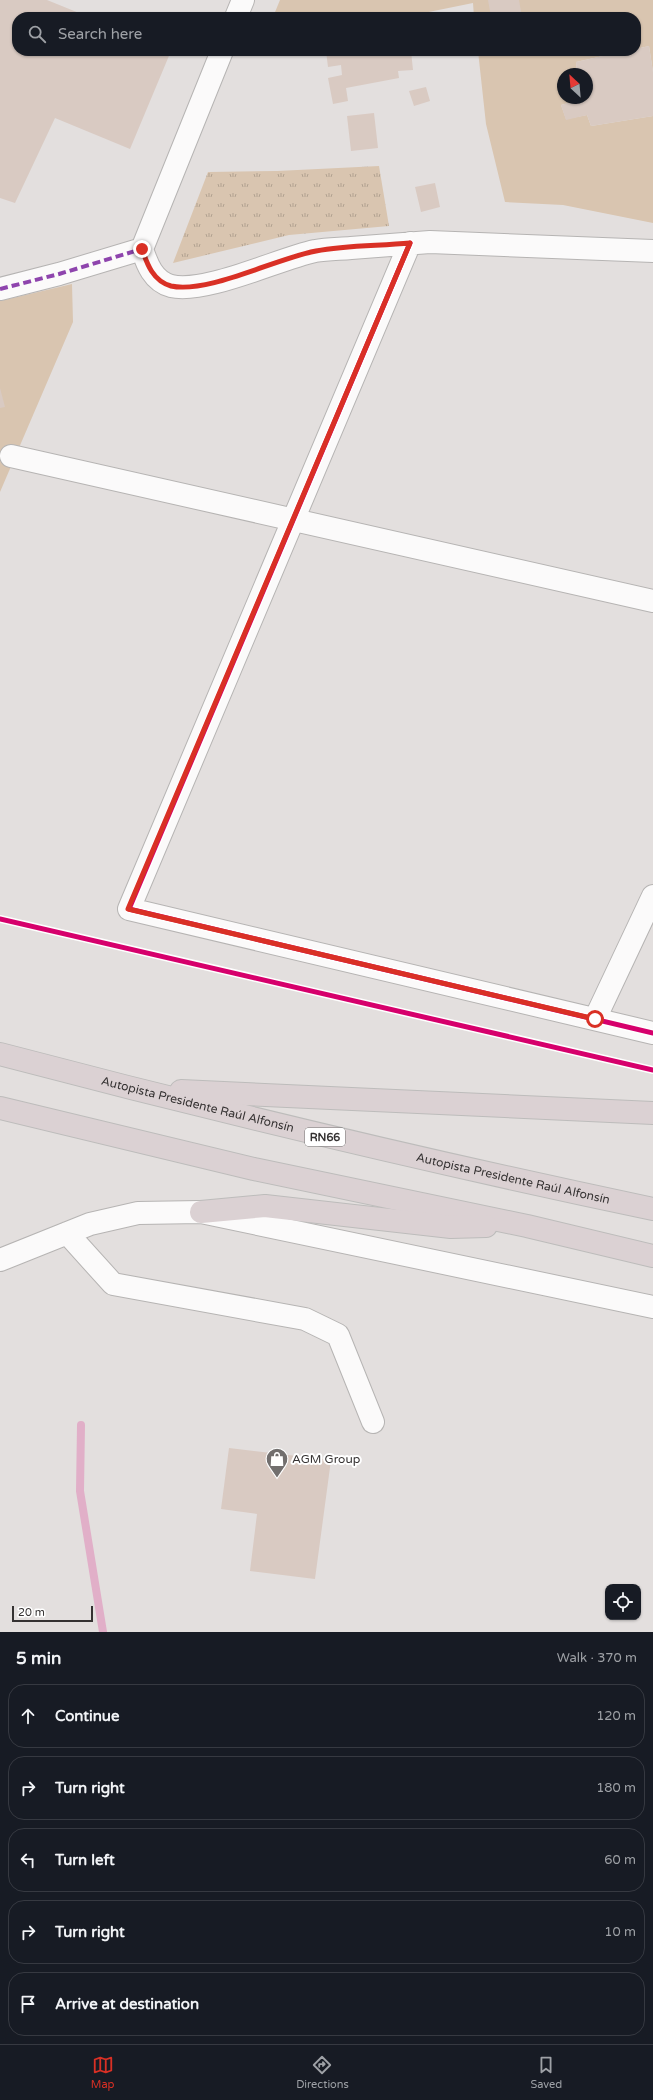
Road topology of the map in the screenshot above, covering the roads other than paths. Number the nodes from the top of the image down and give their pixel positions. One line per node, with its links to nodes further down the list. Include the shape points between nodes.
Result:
1 (242, 0): 2 (street)
2 (238, 12)
3 (220, 56): 5 (street)
4 (410, 243): 5 (street, via 315,251 221,280 186,287 170,285 156,277 148,267); 6 (street); 9 (street)
5 (142, 249): 7 (street, via 59,274)
6 (653, 251)
7 (0, 288)
8 (11, 456): 9 (street)
9 (293, 520): 10 (street); 12 (street, via 128,909)
10 (653, 602)
11 (653, 896): 12 (street)
12 (595, 1019): 13 (street)
13 (653, 1033)
14 (0, 1054): 15 (highway, Autopista Presidente Raúl Alfonsín / RN66)
15 (133, 1089): 17 (highway); 18 (highway, Autopista Presidente Raúl Alfonsín / RN66, via 472,1171)
16 (0, 1108): 20 (highway, via 254,1168)
17 (653, 1113)
18 (653, 1209)
19 (201, 1212): 20 (highway, via 265,1206 451,1227); 21 (street, via 138,1212 90,1224); 24 (street)
20 (527, 1226): 22 (highway)
21 (67, 1233): 23 (street); 25 (street, via 113,1284 305,1319 338,1335)
22 (653, 1256)
23 (0, 1260)
24 (653, 1307)
25 (373, 1422)

